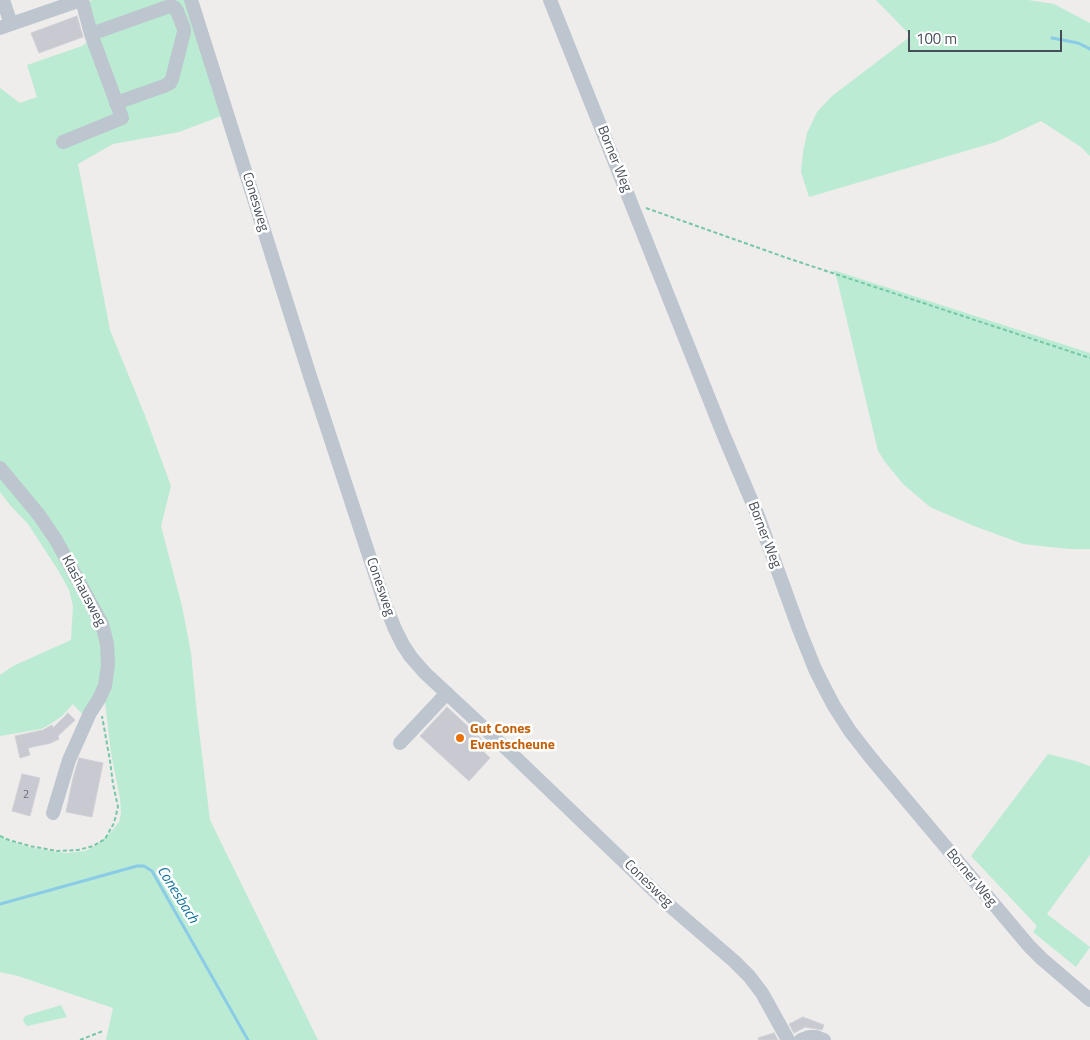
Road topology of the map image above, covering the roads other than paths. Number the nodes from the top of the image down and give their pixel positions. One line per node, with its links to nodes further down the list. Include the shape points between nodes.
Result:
1 (2, 0): 5 (street)
2 (81, 0): 5 (street); 6 (street)
3 (191, 0): 10 (street, Conesweg, via 386,607 411,657)
4 (550, 0): 13 (street, Borner Weg, via 758,516 812,661 834,706 871,758 1029,946)
5 (5, 26)
6 (92, 34): 7 (street); 7 (street, via 170,6 177,11 184,29 170,83)
7 (116, 103): 8 (street, via 122,118)
8 (63, 142)
9 (0, 468): 12 (street, Klashausweg, via 39,514 56,540 102,624 107,644 105,686 68,760)
10 (447, 693): 11 (street); 14 (street, Conesweg, via 670,906 734,961 762,993)
11 (400, 743)
12 (53, 814)
13 (1090, 1000)
14 (788, 1040)
15 (801, 1040): 16 (street, via 809,1037)
16 (824, 1040)

